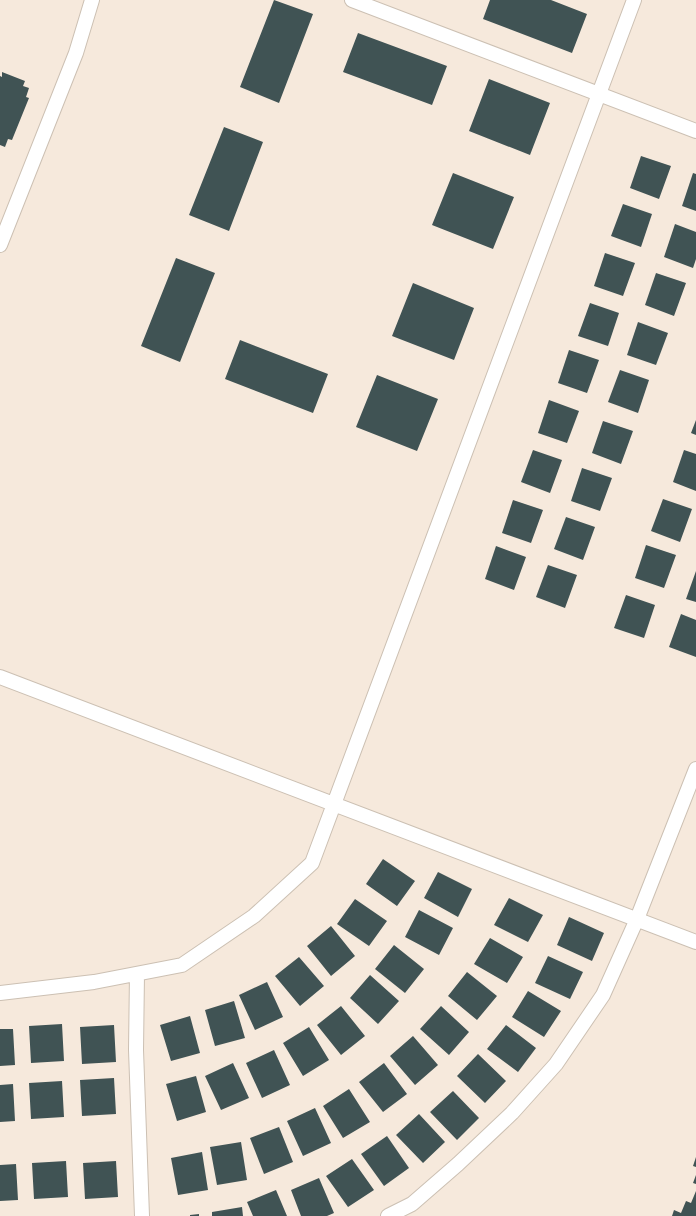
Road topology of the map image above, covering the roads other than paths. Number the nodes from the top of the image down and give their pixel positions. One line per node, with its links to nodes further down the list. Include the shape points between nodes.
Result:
1 (92, 0): 6 (street, via 76,53)
2 (352, 0): 4 (street)
3 (634, 0): 4 (street)
4 (599, 94): 5 (street); 9 (street)
5 (696, 131)
6 (0, 245)
7 (0, 677): 9 (street)
8 (696, 769): 10 (street)
9 (336, 804): 10 (street); 12 (street, via 312,863 254,916 182,965)
10 (637, 919): 11 (street); 15 (street, via 604,995 556,1064 512,1113 458,1164 412,1204)
11 (696, 942)
12 (137, 974): 13 (street, via 94,982); 14 (street, via 136,1050)
13 (0, 993)
14 (142, 1216)
15 (388, 1216)

